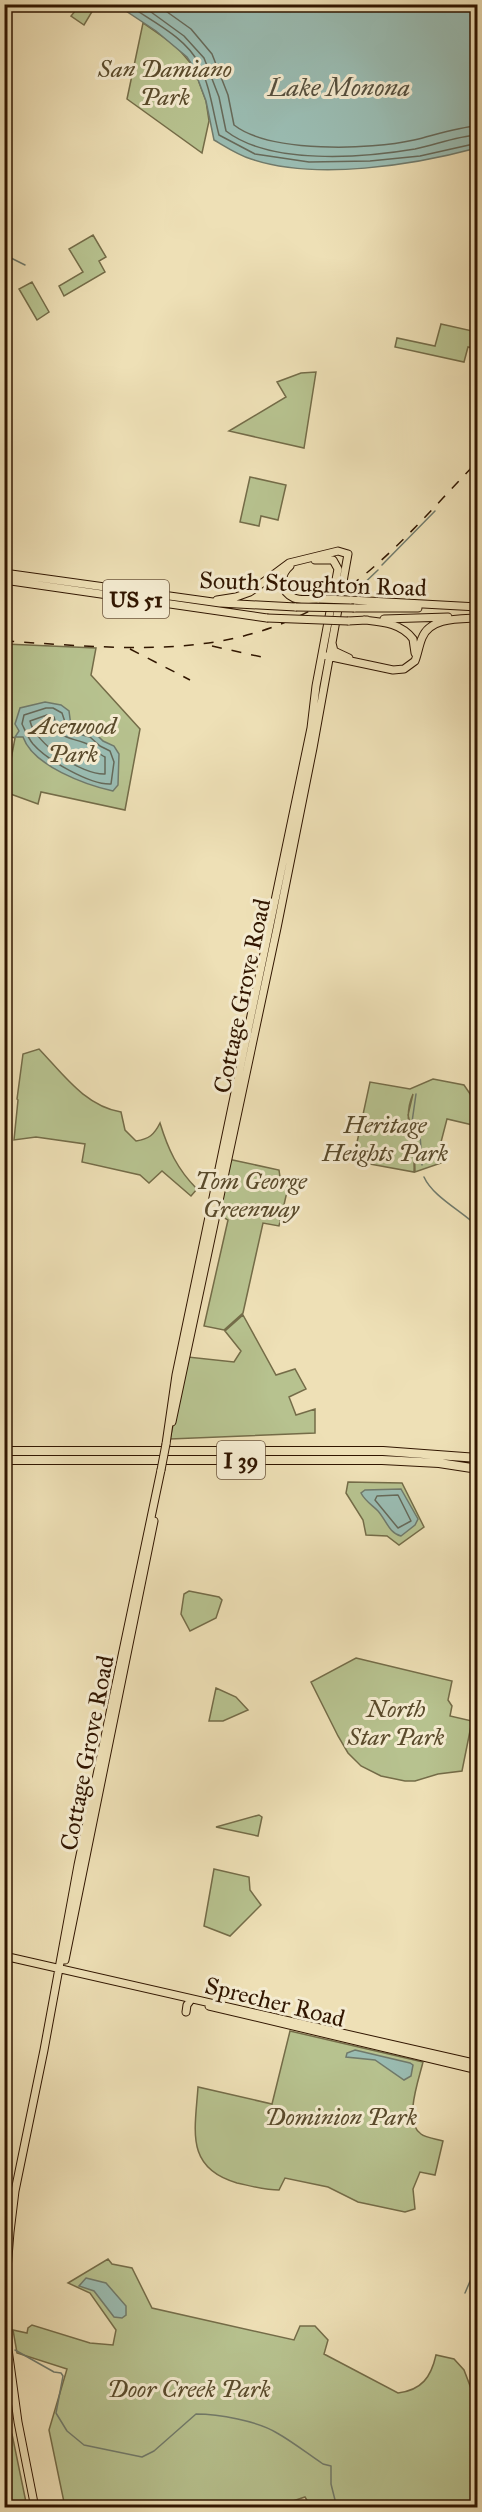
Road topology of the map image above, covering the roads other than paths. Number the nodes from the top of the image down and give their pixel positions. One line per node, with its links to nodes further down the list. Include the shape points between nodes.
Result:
1 (348, 554): 2 (main road); 5 (main road, via 338,551 289,563 259,587 236,597); 9 (main road, Cottage Grove Road)
2 (315, 560): 6 (main road, bridge, via 290,566 284,574 285,590 294,597); 10 (main road, Cottage Grove Road, via 333,560 338,569)
3 (4, 573): 5 (main road, South Stoughton Road / US 51)
4 (4, 580): 8 (main road, South Stoughton Road / US 51, bridge, via 267,618)
5 (189, 600): 6 (main road, South Stoughton Road / US 51, bridge, via 296,607)
6 (477, 607)
7 (477, 617): 8 (main road, South Stoughton Road / US 51); 10 (main road, via 432,626 423,635 415,661 404,669 387,669)
8 (364, 620): 11 (main road, via 390,624 407,632 414,642 414,655 408,664 397,667)
9 (332, 642): 10 (main road, Cottage Grove Road); 11 (main road, via 334,651)
10 (327, 655): 11 (main road); 17 (main road, Cottage Grove Road, bridge, via 280,912 176,1410 160,1470 150,1542)
11 (350, 658)
12 (4, 1451): 13 (highway, I 39, via 383,1451)
13 (477, 1458)
14 (4, 1460): 15 (highway, I 39, via 382,1460)
15 (477, 1468)
16 (4, 1956): 17 (main road, Sprecher Road)
17 (62, 1968): 18 (main road, Sprecher Road); 20 (main road, Sprecher Road); 22 (main road, Cottage Grove Road, via 15,2191 7,2270 12,2384)
18 (190, 2001): 19 (main road); 21 (main road, Sprecher Road)
19 (186, 2012)
20 (477, 2064)
21 (477, 2070)
22 (35, 2508)

